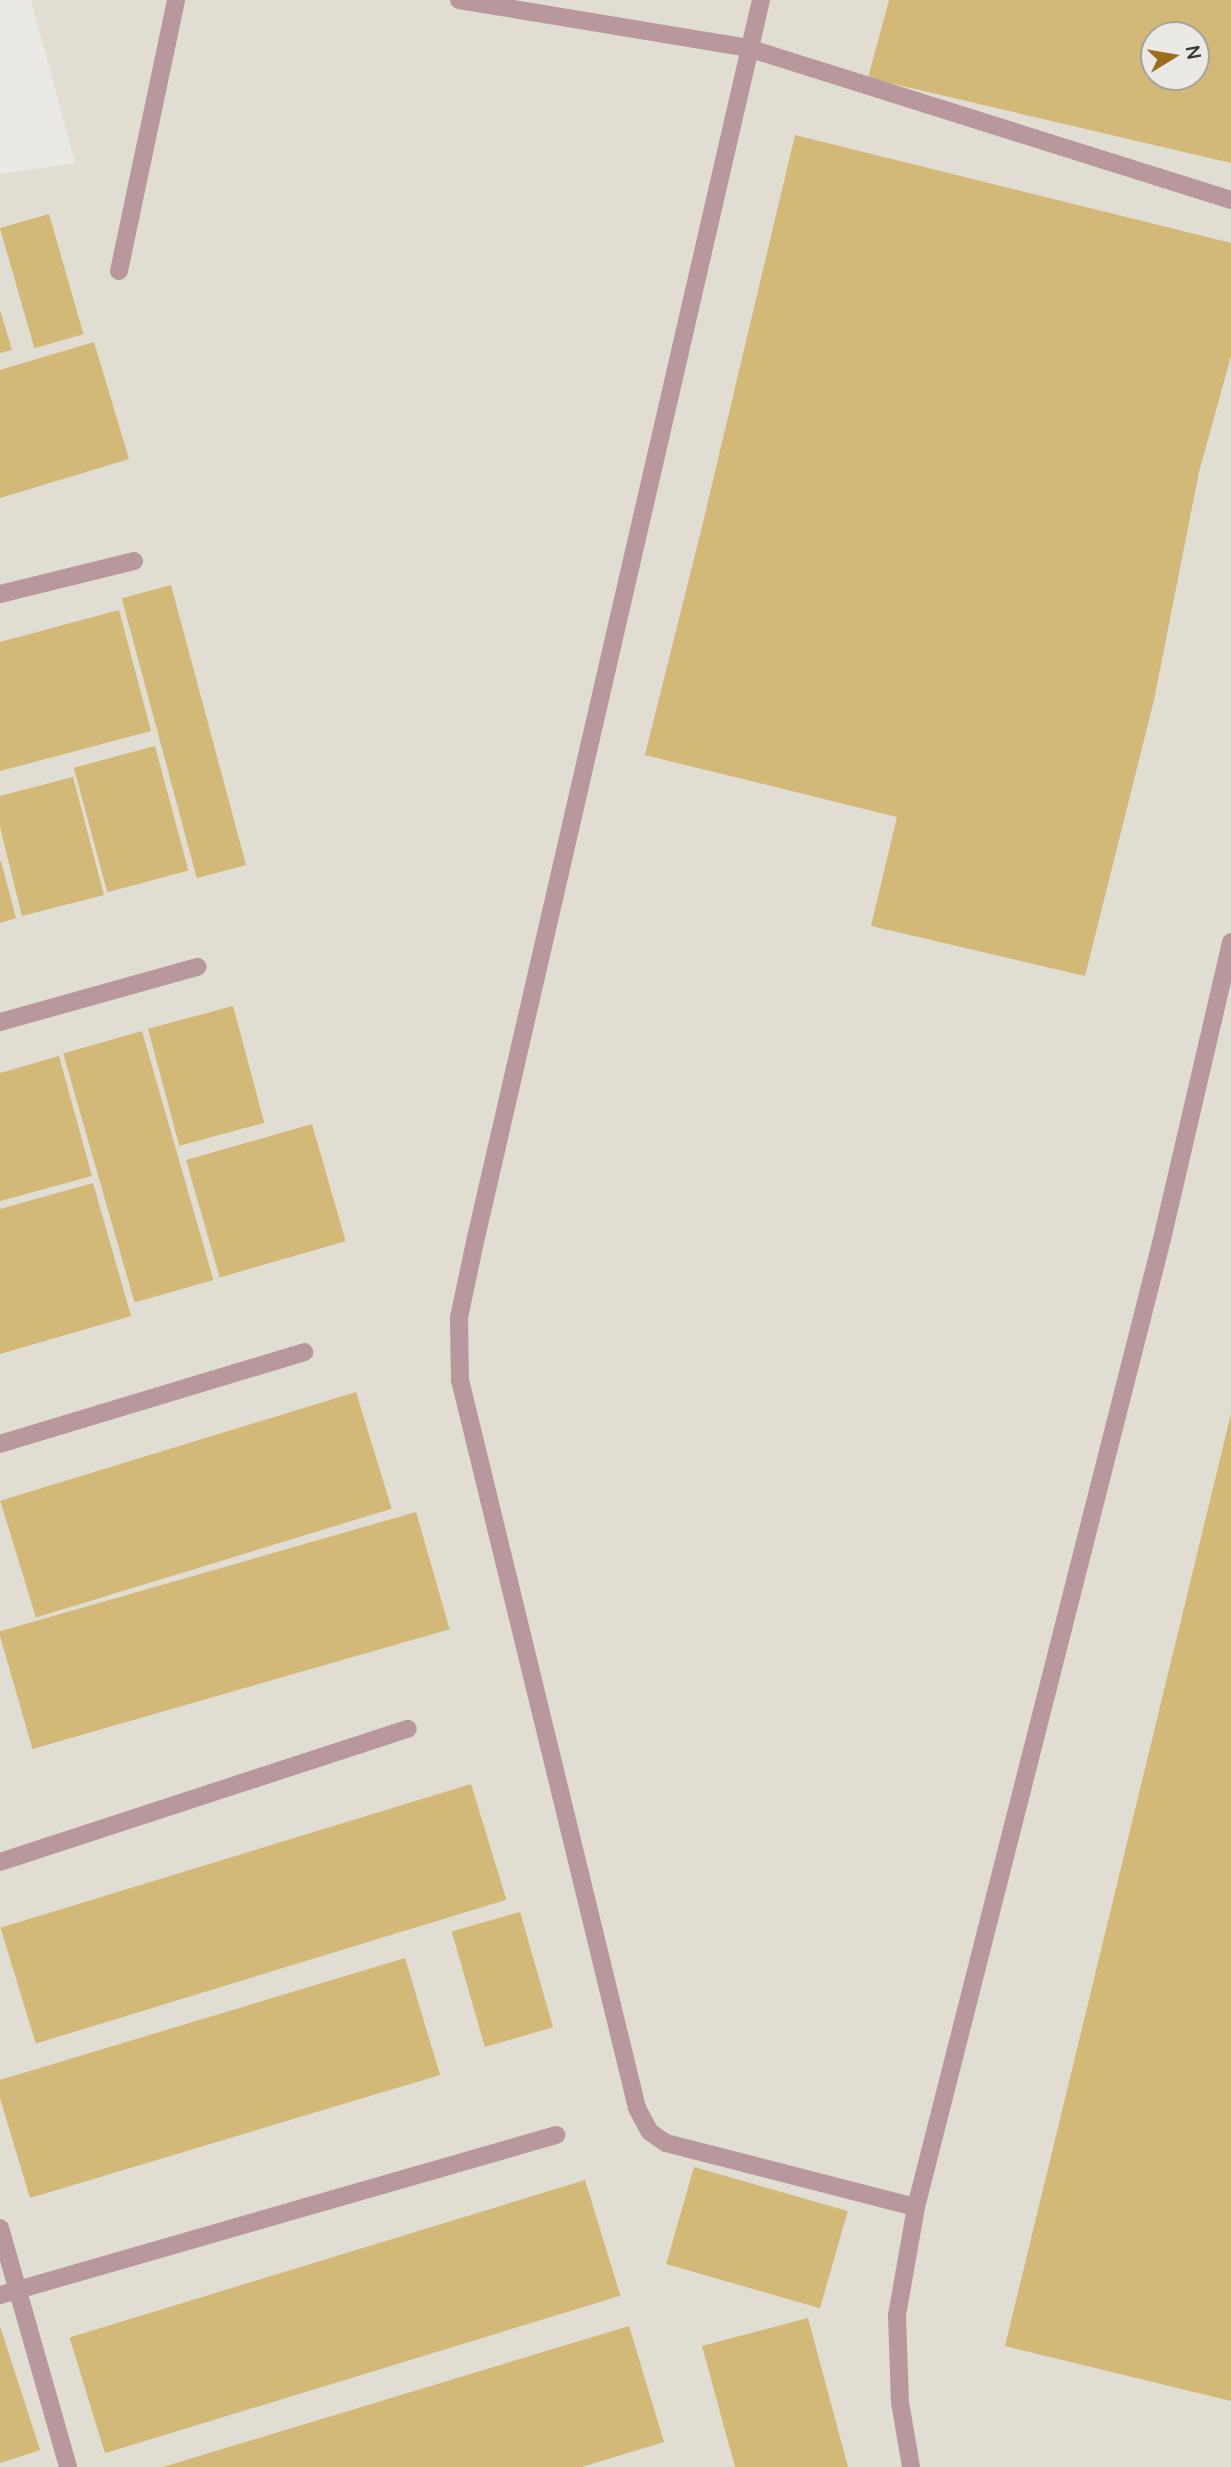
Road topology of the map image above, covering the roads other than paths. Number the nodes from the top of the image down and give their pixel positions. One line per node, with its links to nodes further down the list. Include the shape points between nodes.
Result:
1 (176, 0): 6 (lane)
2 (459, 0): 4 (lane)
3 (761, 0): 4 (lane)
4 (748, 48): 5 (lane); 17 (lane, via 476,1237 459,1318 460,1380 637,2108 650,2133 666,2143)
5 (1231, 200)
6 (118, 271)
7 (134, 561): 8 (lane)
8 (0, 594)
9 (1231, 942): 17 (lane, via 1159,1252)
10 (197, 967): 11 (lane)
11 (0, 1022)
12 (304, 1352): 13 (lane)
13 (0, 1444)
14 (408, 1730): 15 (lane)
15 (0, 1861)
16 (556, 2135): 19 (lane)
17 (916, 2207): 21 (lane, via 897,2315 900,2402)
18 (0, 2228): 19 (lane)
19 (8, 2292): 20 (lane)
20 (68, 2467)
21 (911, 2467)

